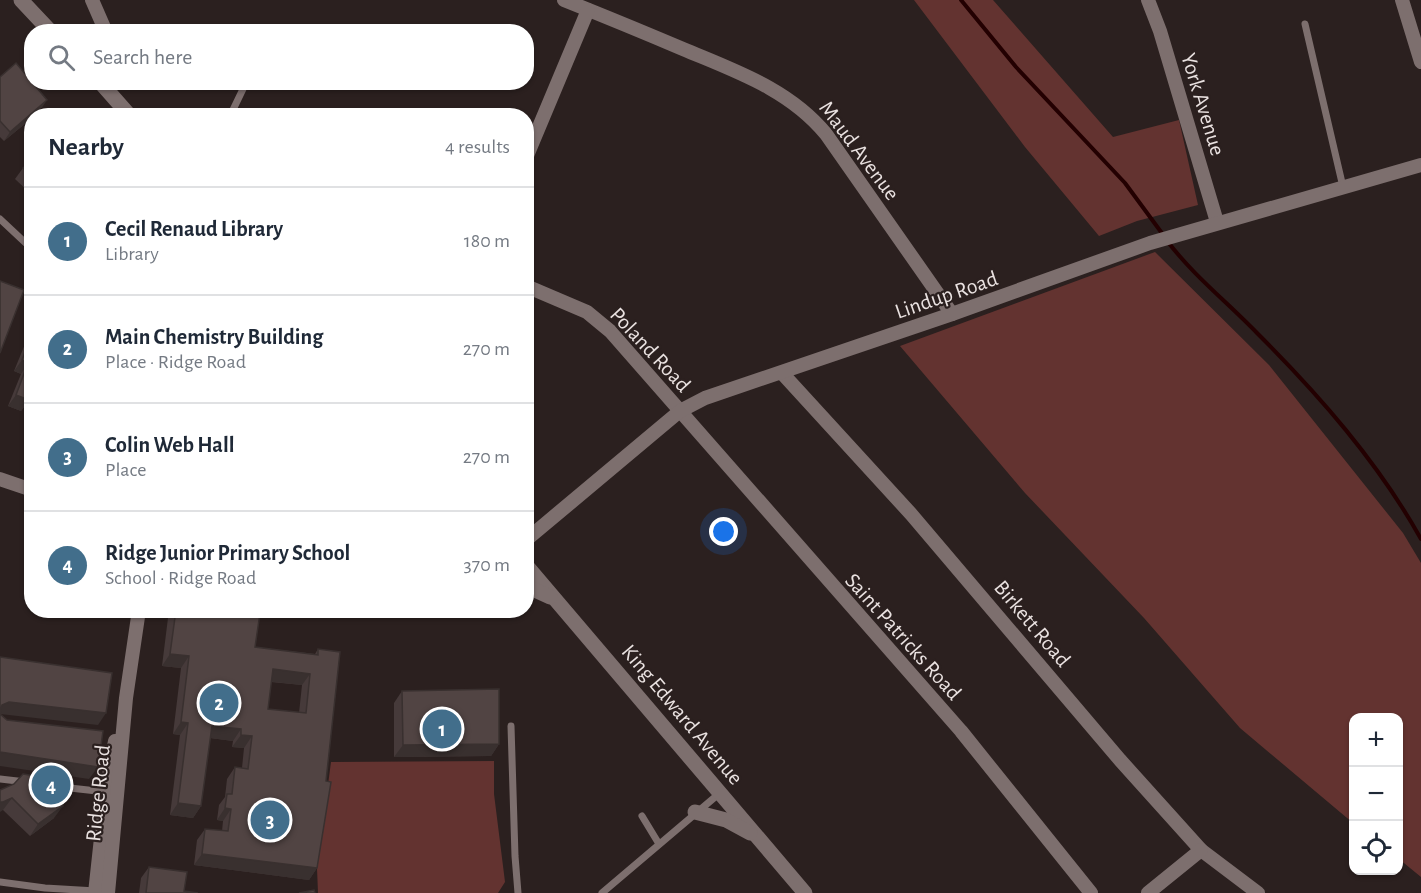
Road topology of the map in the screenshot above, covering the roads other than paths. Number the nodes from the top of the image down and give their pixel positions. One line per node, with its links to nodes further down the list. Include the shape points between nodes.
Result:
1 (21, 0): 7 (street)
2 (92, 0): 8 (street)
3 (564, 0): 6 (street, Maud Avenue)
4 (1148, 0): 19 (street, York Avenue)
5 (1402, 0): 10 (street)
6 (588, 10): 15 (street); 22 (street, Maud Avenue, via 758,80 793,101 812,117)
7 (44, 24)
8 (102, 24)
9 (1305, 24): 17 (lane)
10 (1421, 62)
11 (108, 90): 13 (street)
12 (243, 90): 14 (lane)
13 (124, 108)
14 (234, 108)
15 (534, 139)
16 (1421, 166): 17 (street, Lindup Road)
17 (1343, 187): 19 (street, Lindup Road)
18 (0, 219): 20 (lane)
19 (1217, 222): 22 (street, Lindup Road)
20 (24, 242)
21 (534, 289): 24 (street, Poland Road, via 587,312 610,331)
22 (952, 314): 23 (street, Lindup Road)
23 (782, 373): 24 (street, Lindup Road, via 705,398); 43 (street, Birkett Road, via 926,531)
24 (680, 411): 27 (street, Lindup Road); 49 (street, Saint Patricks Road, via 961,731)
25 (0, 479): 26 (street)
26 (24, 487)
27 (534, 533)
28 (534, 574): 30 (street, King Edward Avenue)
29 (534, 590): 30 (street)
30 (557, 601): 38 (street, King Edward Avenue)
31 (138, 618): 32 (street, Ridge Road)
32 (126, 698): 37 (street, Ridge Road, via 111,735); 45 (street, Ridge Road)
33 (512, 726): 46 (lane)
34 (0, 779): 35 (lane)
35 (35, 784)
36 (47, 785): 37 (lane)
37 (106, 792): 45 (street, Ridge Road)
38 (721, 792): 39 (lane); 41 (street, King Edward Avenue)
39 (695, 812): 41 (street, via 734,823); 42 (lane)
40 (642, 816): 42 (lane)
41 (760, 840): 48 (street, King Edward Avenue)
42 (659, 844): 47 (lane)
43 (1201, 850): 50 (street); 51 (street, Birkett Road)
44 (0, 882): 45 (lane)
45 (101, 892)
46 (518, 893)
47 (602, 893)
48 (805, 893)
49 (1091, 893)
50 (1148, 893)
51 (1258, 893)

